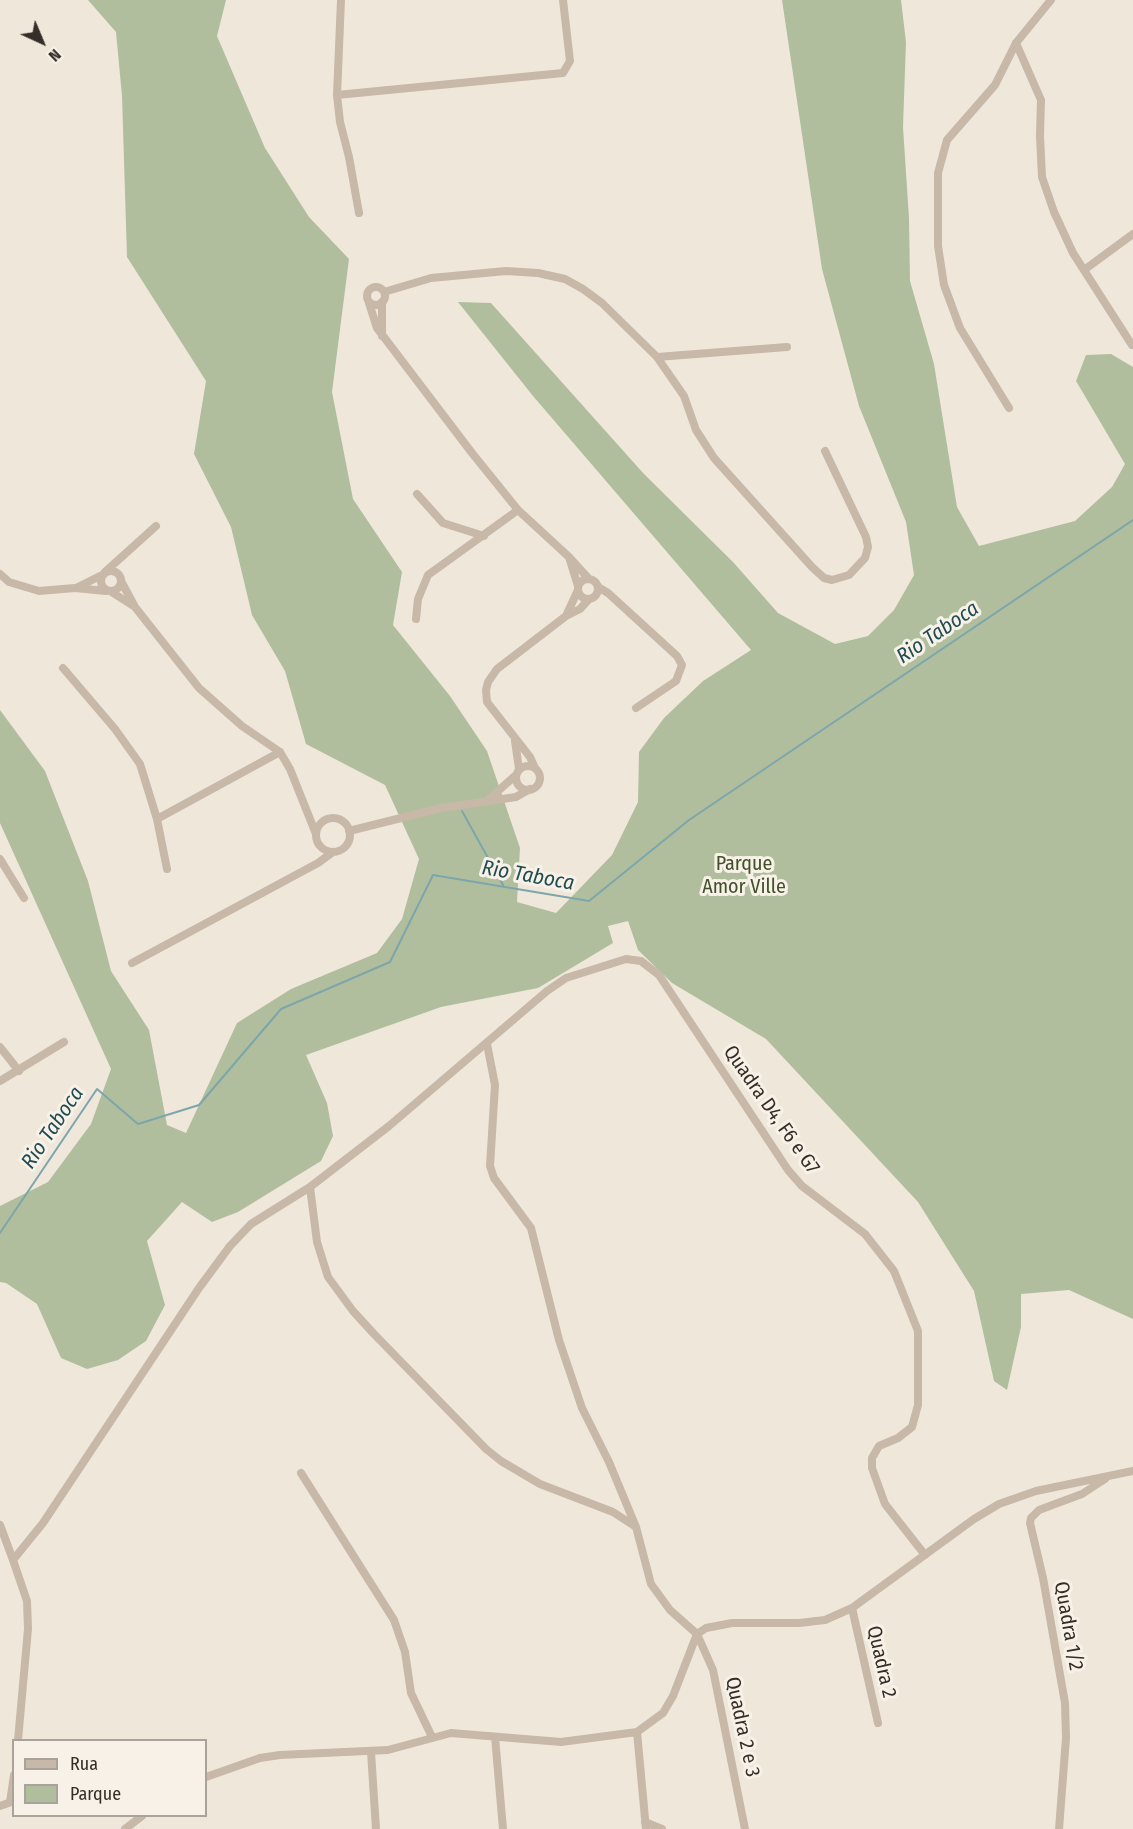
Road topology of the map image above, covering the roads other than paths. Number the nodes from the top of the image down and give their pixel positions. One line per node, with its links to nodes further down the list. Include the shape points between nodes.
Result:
1 (341, 0): 5 (street)
2 (563, 0): 5 (street, via 570,61 563,73)
3 (1051, 0): 4 (street)
4 (1016, 43): 8 (street, via 1041,100 1042,177 1062,232); 16 (street, via 995,86 947,140 938,173 936,207 944,285 952,312)
5 (337, 95): 6 (street)
6 (359, 213)
7 (1133, 234): 8 (street)
8 (1084, 270): 13 (street)
9 (384, 292): 10 (street, via 372,288); 11 (street); 15 (street, via 431,278 488,272 538,273 565,279 602,303)
10 (368, 300): 11 (street); 12 (street)
11 (382, 302): 12 (street)
12 (382, 336): 19 (street)
13 (1131, 345)
14 (787, 347): 15 (street)
15 (657, 357): 17 (street, via 684,396 696,430 714,458 812,567 832,580 849,574 865,558 868,547)
16 (1009, 408)
17 (825, 452)
18 (417, 494): 21 (street, via 443,523)
19 (518, 510): 21 (street); 23 (street)
20 (156, 526): 22 (street)
21 (484, 536): 36 (street, via 428,575 418,598)
22 (125, 555): 25 (street); 26 (street)
23 (569, 557): 27 (street); 30 (street)
24 (0, 574): 29 (street, via 9,582 39,591)
25 (104, 574): 26 (street, via 114,571); 29 (street); 31 (street, via 101,584)
26 (121, 579): 31 (street, via 117,590); 34 (street)
27 (589, 579): 28 (street); 30 (street)
28 (598, 587): 32 (street); 33 (street)
29 (75, 588): 31 (street)
30 (578, 588): 33 (street, via 581,597); 35 (street)
31 (108, 591): 34 (street)
32 (612, 597): 33 (street); 38 (street, via 682,665 676,681)
33 (591, 598): 35 (street)
34 (135, 607): 40 (street, via 199,688 242,726)
35 (566, 616): 39 (street, via 497,669 488,682 487,702)
36 (416, 619)
37 (63, 668): 46 (street, via 140,764)
38 (636, 708)
39 (514, 737): 41 (street); 42 (street)
40 (280, 752): 45 (street); 46 (street)
41 (535, 768): 42 (street, via 529,766); 43 (street, via 539,782)
42 (518, 772): 43 (street, via 519,786); 44 (street)
43 (530, 789): 44 (street, via 516,797)
44 (488, 800): 48 (street)
45 (305, 812): 47 (street); 49 (street)
46 (157, 819): 54 (street)
47 (323, 822): 48 (street, via 337,819); 49 (street)
48 (349, 831): 51 (street, via 346,845)
49 (316, 834): 50 (street)
50 (319, 845): 51 (street); 53 (street)
51 (333, 852): 53 (street)
52 (0, 859): 55 (street)
53 (318, 863): 56 (street)
54 (167, 869)
55 (24, 898)
56 (132, 963)
57 (64, 1042): 60 (street)
58 (487, 1044): 62 (street); 67 (street, via 495,1085 490,1166 494,1178 531,1228 558,1340 582,1408); 68 (street, Quadra D4, F6 e G7, via 566,978 626,959 641,961 658,975 788,1170 802,1186 865,1234 894,1272 918,1331 918,1405 912,1427 879,1446 872,1458 872,1468 885,1504)
59 (0, 1047): 60 (street)
60 (19, 1071): 61 (street)
61 (0, 1081)
62 (310, 1187): 67 (street, via 317,1242 328,1277 367,1326 501,1461 540,1484 613,1512); 69 (street, via 251,1224 230,1246 44,1523)
63 (301, 1473): 74 (street, via 394,1620 405,1652 411,1693)
64 (1130, 1474): 65 (street)
65 (1108, 1477): 68 (street, via 1036,1491 999,1504); 90 (street, Quadra 1/2, via 1082,1494 1039,1510 1030,1524 1065,1703)
66 (0, 1525): 69 (street)
67 (636, 1527): 71 (street, via 651,1584 670,1610)
68 (925, 1555): 70 (street)
69 (13, 1560): 76 (street, via 27,1601 28,1629)
70 (852, 1608): 71 (street, via 812,1623 732,1623); 72 (street, Quadra 2)
71 (697, 1634): 73 (street, via 663,1713); 89 (street, Quadra 2 e 3, via 719,1690)
72 (878, 1723)
73 (637, 1732): 75 (street, via 561,1742); 84 (street)
74 (432, 1737): 75 (street, via 451,1733); 77 (street, via 402,1748)
75 (495, 1737): 87 (street)
76 (18, 1739)
77 (371, 1752): 79 (street, via 280,1755); 86 (street)
78 (207, 1768): 79 (street)
79 (219, 1771): 80 (street)
80 (207, 1777)
81 (12, 1801): 82 (street)
82 (0, 1806)
83 (140, 1817): 85 (street)
84 (646, 1825): 88 (street)
85 (125, 1829)
86 (376, 1829)
87 (503, 1829)
88 (662, 1829)
89 (745, 1829)
90 (1059, 1829)

